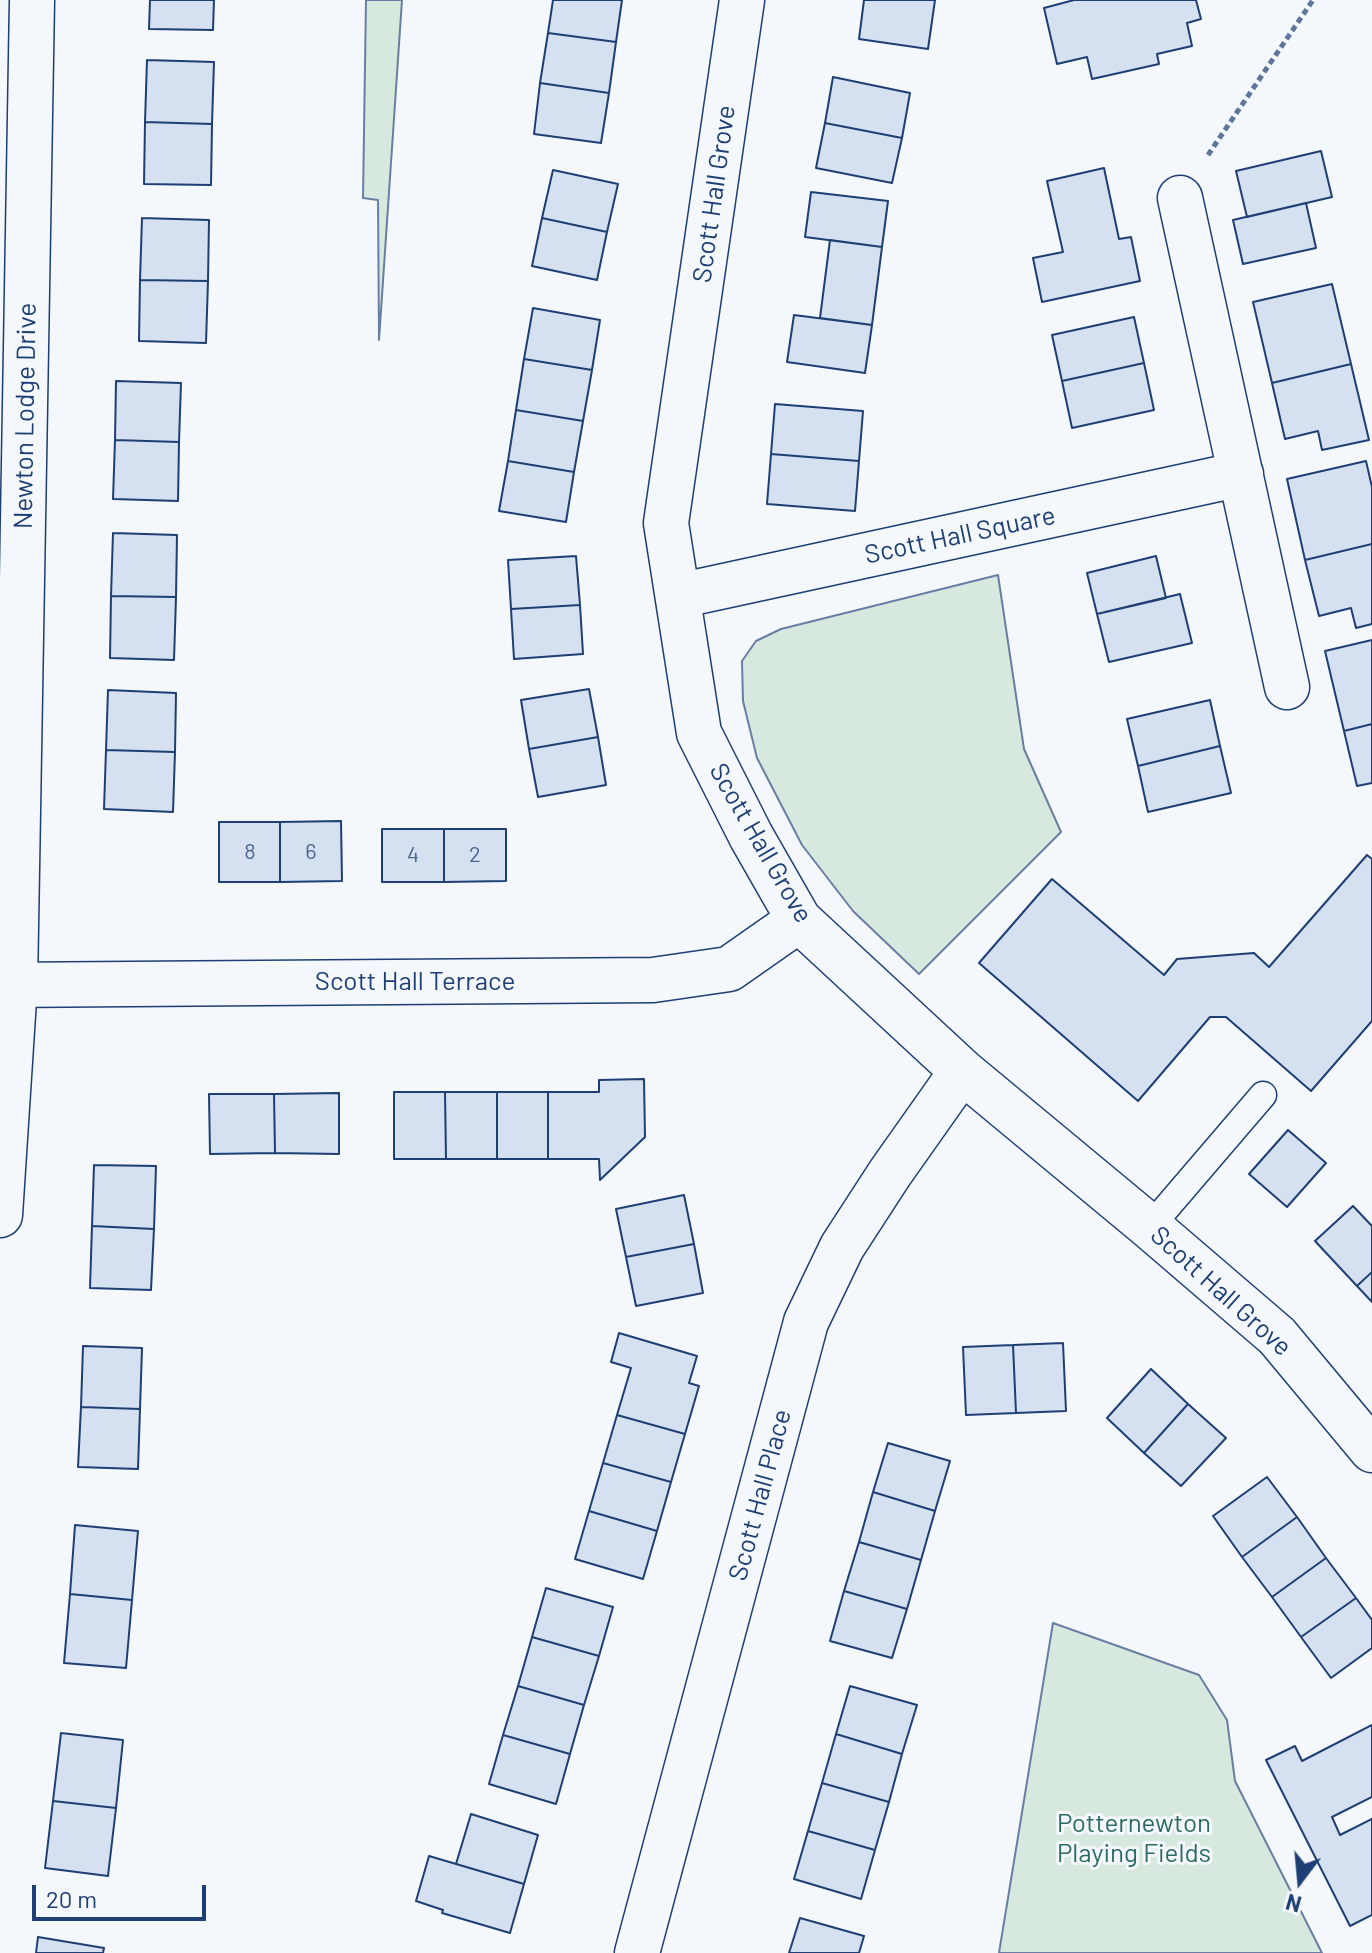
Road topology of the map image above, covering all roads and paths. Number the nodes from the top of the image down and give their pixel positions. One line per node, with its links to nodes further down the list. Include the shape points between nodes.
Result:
1 (32, 0): 9 (street, Newton Lodge Drive)
2 (742, 0): 6 (street, Scott Hall Grove, via 666,523)
3 (1313, 0): 4 (path)
4 (1180, 198): 5 (street)
5 (1241, 474): 6 (street, Scott Hall Square); 7 (street)
6 (678, 596): 8 (street, Scott Hall Grove, via 699,733)
7 (1287, 687)
8 (799, 920): 9 (street, Scott Hall Terrace, via 729,969 653,980); 10 (street, Scott Hall Grove)
9 (7, 984): 12 (street, Newton Lodge Drive)
10 (962, 1071): 13 (street, Scott Hall Grove); 15 (street, Scott Hall Place, via 842,1247 806,1322)
11 (1263, 1095): 13 (lane)
12 (0, 1215)
13 (1150, 1227): 14 (street, Scott Hall Grove, via 1277,1336)
14 (1372, 1450)
15 (637, 1953)

